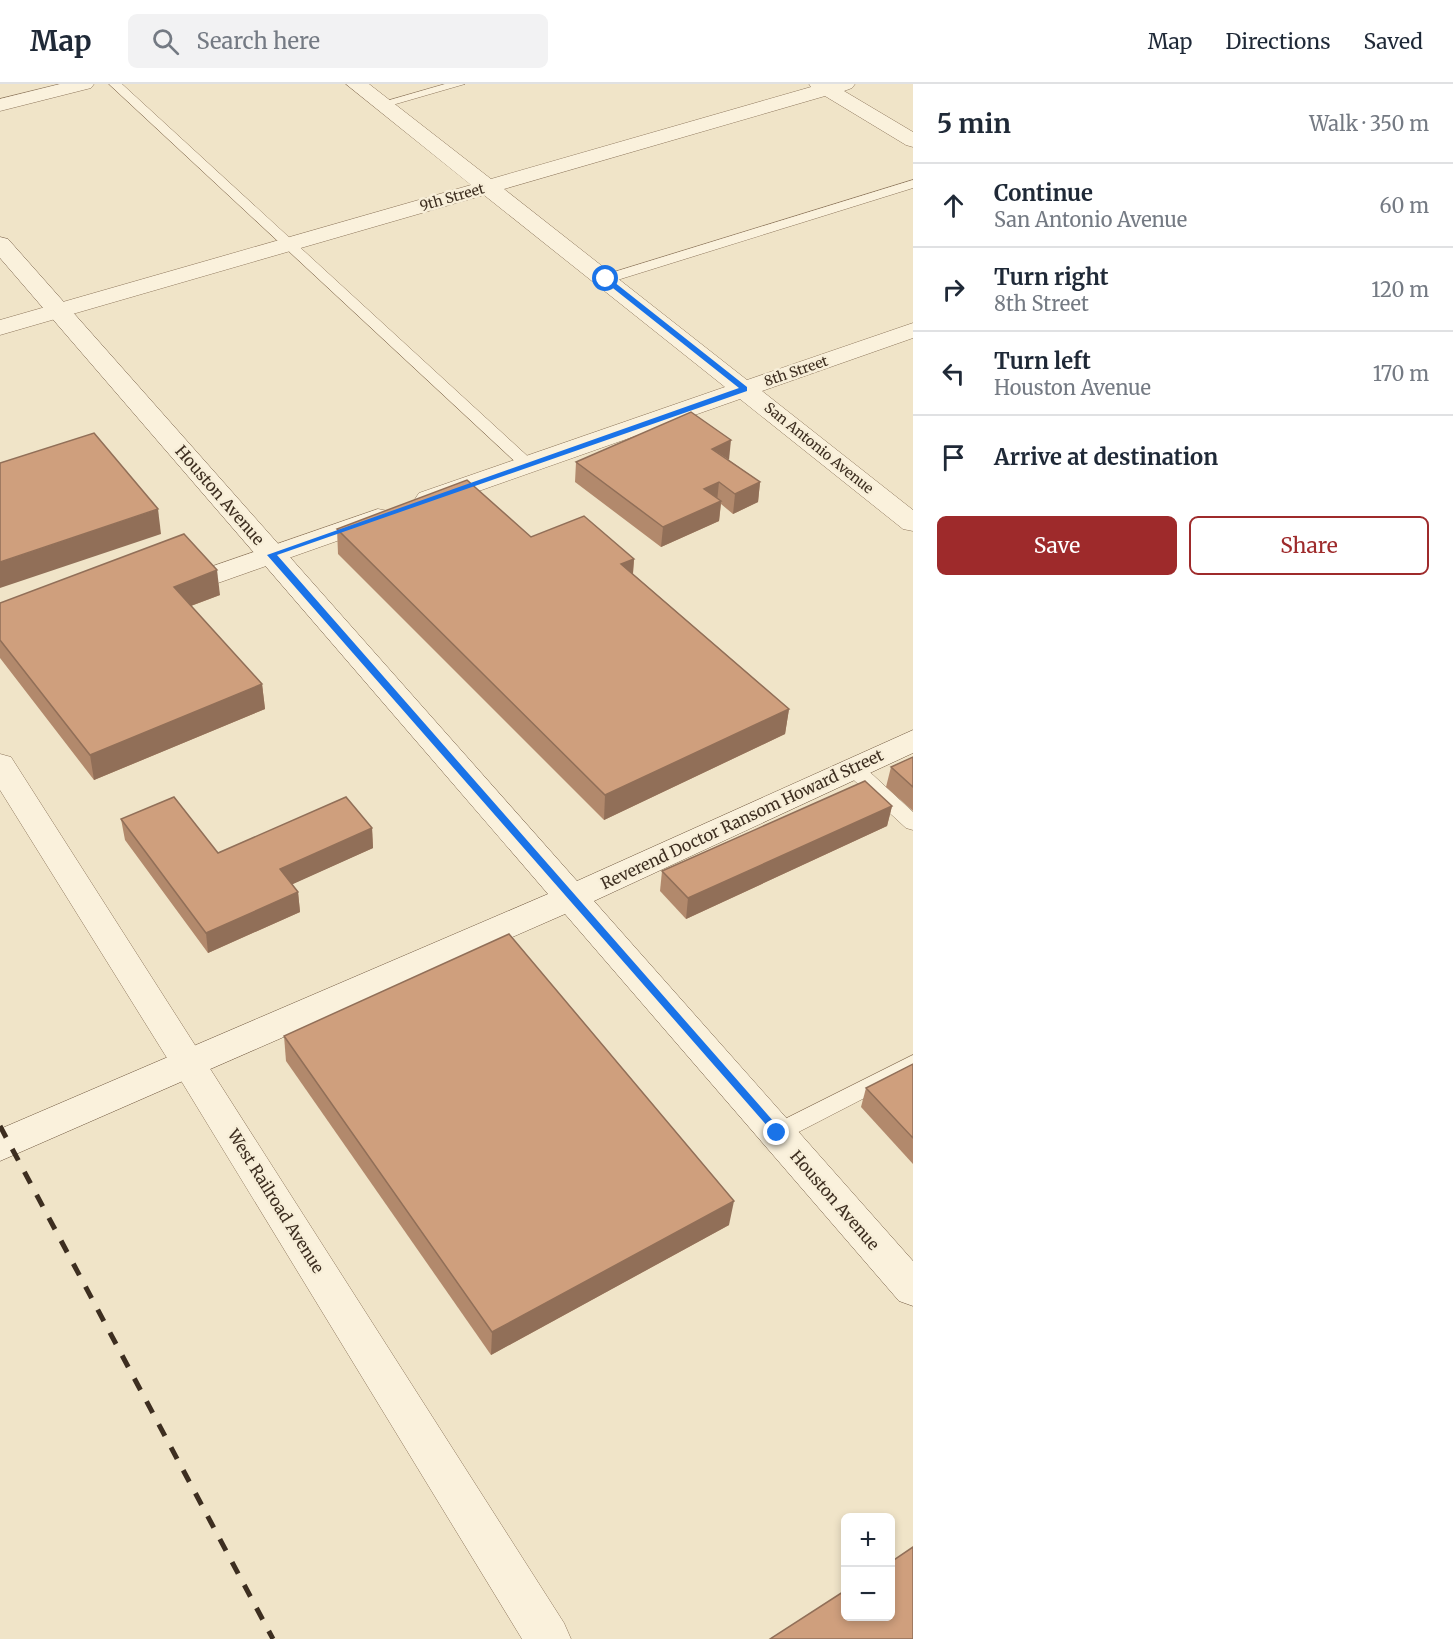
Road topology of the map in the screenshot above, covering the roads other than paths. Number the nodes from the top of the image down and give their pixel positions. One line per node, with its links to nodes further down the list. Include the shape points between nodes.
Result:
1 (84, 84): 7 (street)
2 (115, 84): 12 (lane)
3 (356, 84): 6 (street, San Antonio Avenue)
4 (459, 84): 6 (lane)
5 (831, 86): 8 (street); 10 (street, 9th Street)
6 (382, 104): 10 (street, San Antonio Avenue)
7 (0, 105)
8 (913, 141)
9 (913, 184): 13 (lane)
10 (488, 187): 12 (street, 9th Street); 13 (street, San Antonio Avenue)
11 (0, 244): 14 (street, Houston Avenue)
12 (289, 244): 14 (street, 9th Street); 18 (lane)
13 (606, 279): 17 (street, San Antonio Avenue)
14 (59, 311): 15 (street, 9th Street); 20 (street, Houston Avenue)
15 (0, 328)
16 (913, 330): 17 (street, 8th Street)
17 (745, 389): 18 (street, 8th Street); 19 (street, San Antonio Avenue)
18 (528, 465): 20 (street, 8th Street)
19 (909, 516)
20 (271, 555): 21 (street, 8th Street); 26 (street, Houston Avenue)
21 (147, 598)
22 (913, 740): 24 (street, Reverend Doctor Ransom Howard Street)
23 (0, 765): 28 (street, West Railroad Avenue)
24 (852, 767): 25 (lane); 26 (street, Reverend Doctor Ransom Howard Street)
25 (913, 824)
26 (570, 898): 28 (street, Reverend Doctor Ransom Howard Street); 29 (street, Houston Avenue)
27 (913, 1063): 29 (lane)
28 (190, 1064): 30 (street, Reverend Doctor Ransom Howard Street); 32 (street, West Railroad Avenue)
29 (777, 1133): 31 (street, Houston Avenue)
30 (0, 1146)
31 (913, 1289)
32 (548, 1639)

